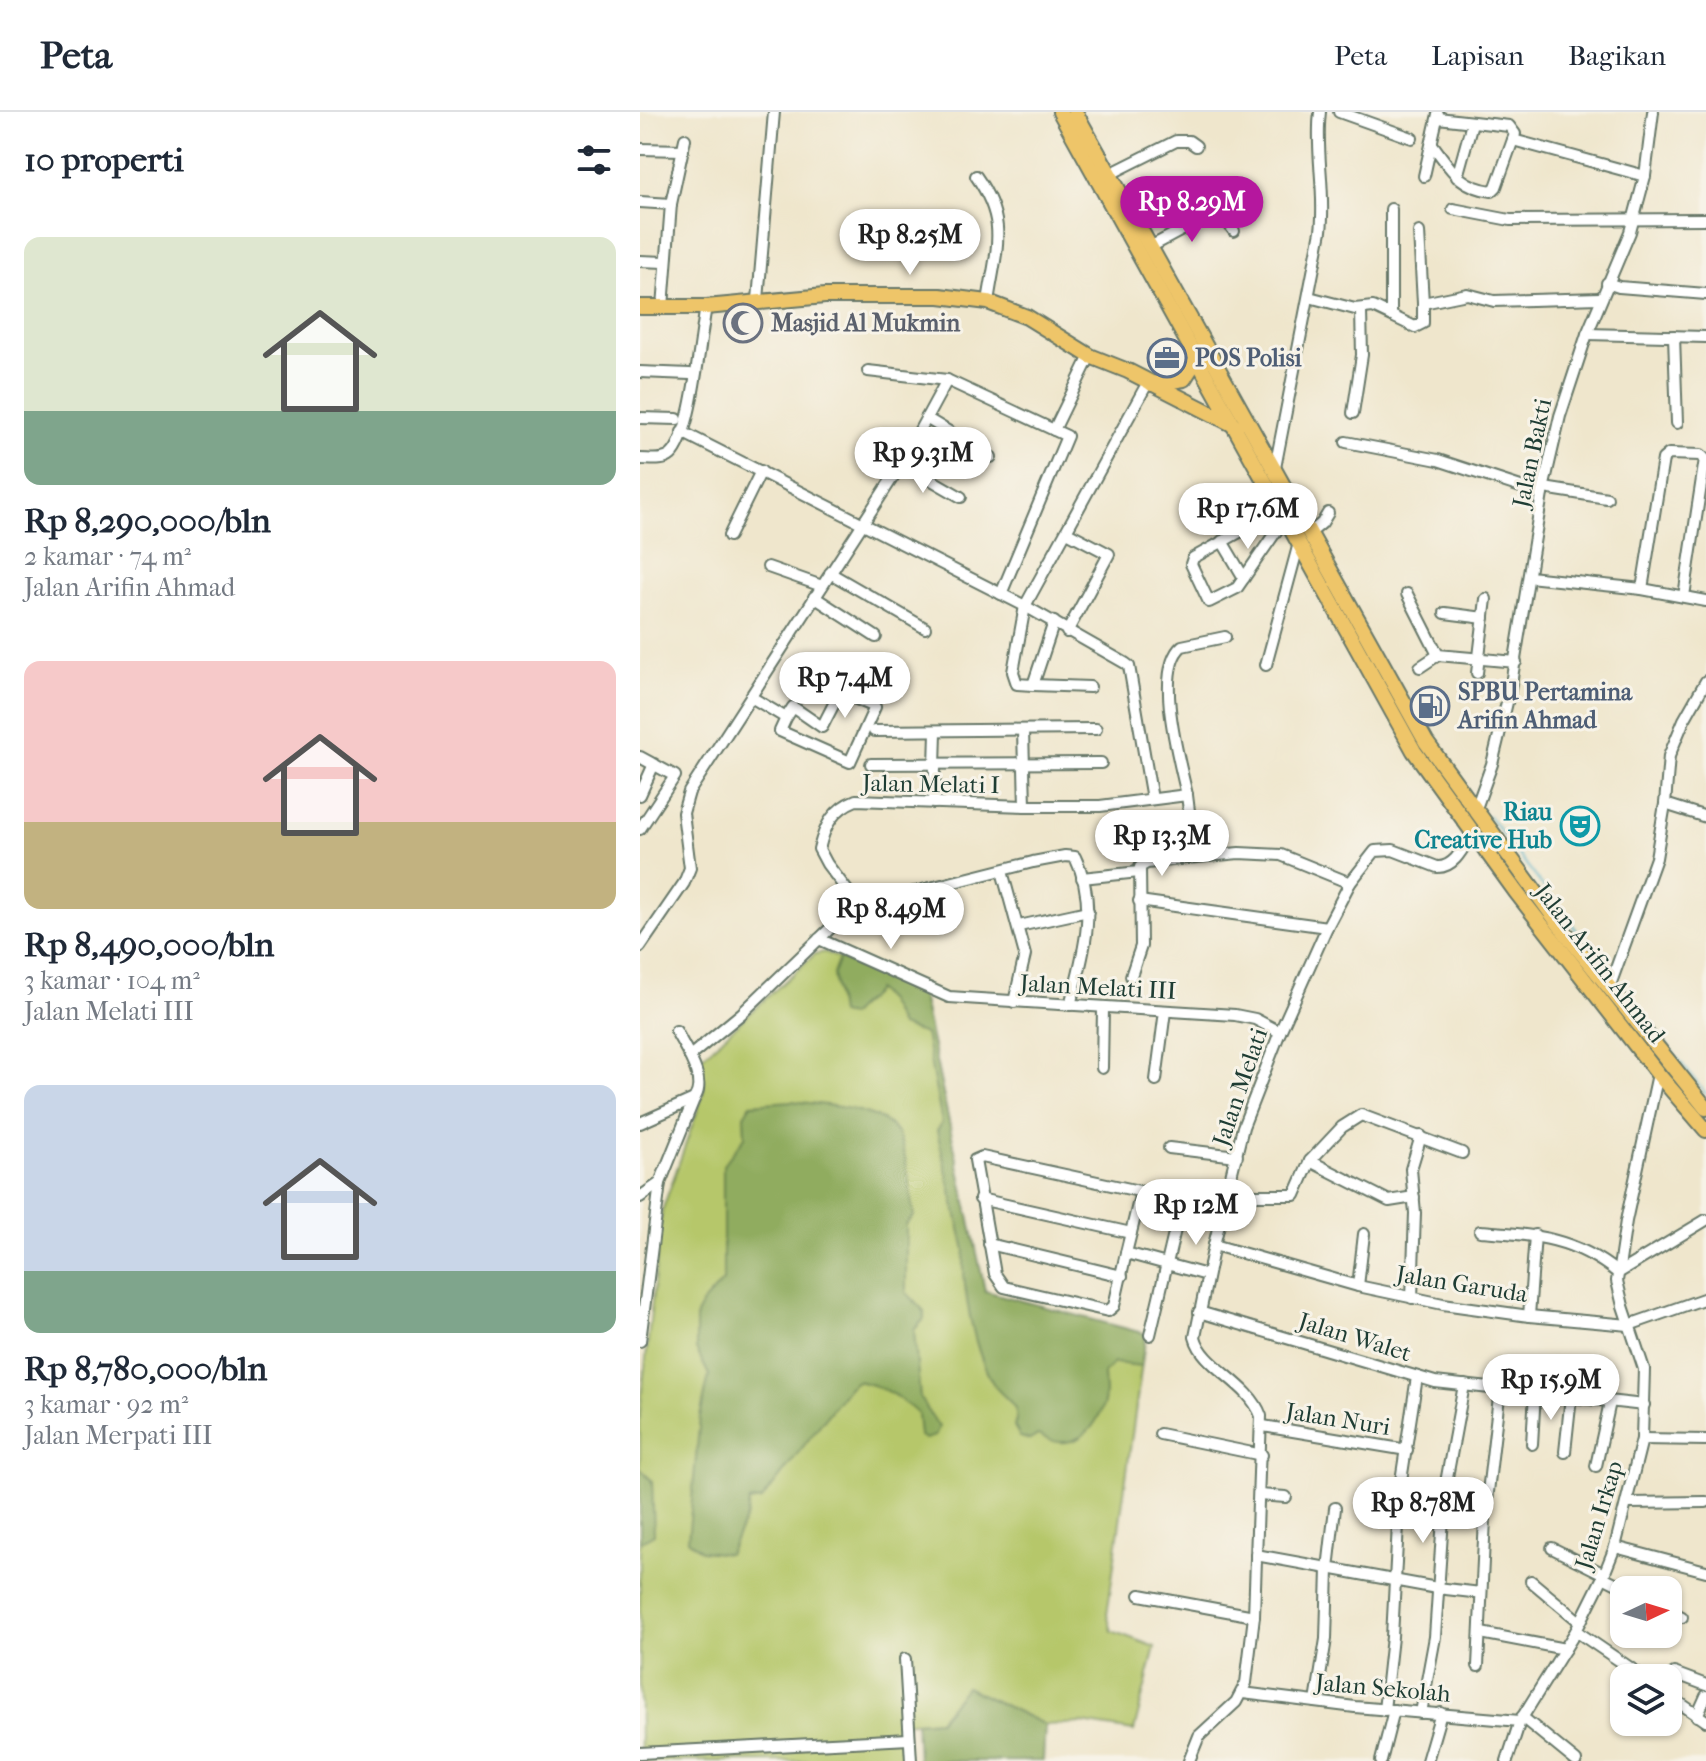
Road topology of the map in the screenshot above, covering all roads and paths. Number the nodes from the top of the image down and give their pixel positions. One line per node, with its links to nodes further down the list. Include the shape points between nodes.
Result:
1 (774, 112): 34 (street)
2 (1060, 112): 7 (main road, Jalan Arifin Ahmad)
3 (1320, 112): 32 (street, via 1317,150 1323,219)
4 (1339, 112): 9 (street)
5 (1653, 112): 17 (street, Jalan Bakti)
6 (1438, 115): 8 (street); 11 (street)
7 (1075, 121): 14 (main road, Jalan Arifin Ahmad); 46 (main road, Jalan Arifin Ahmad)
8 (1472, 123): 10 (street, via 1509,126); 18 (street)
9 (1412, 138)
10 (1513, 140): 17 (street); 18 (street, via 1493,191 1471,187)
11 (1432, 144): 16 (street); 18 (street)
12 (1196, 146): 14 (street, via 1176,141)
13 (640, 149): 20 (street, via 684,144)
14 (1110, 174): 27 (main road, Jalan Arifin Ahmad)
15 (976, 176): 35 (street, via 997,222)
16 (1424, 176)
17 (1645, 176): 23 (street, Jalan Bakti)
18 (1457, 177)
19 (640, 202): 20 (street)
20 (671, 204): 29 (street)
21 (1391, 209): 41 (street)
22 (1453, 209): 23 (street, via 1510,220)
23 (1635, 218): 24 (street); 30 (street, Jalan Bakti)
24 (1706, 219)
25 (1234, 231): 27 (street, via 1221,216 1208,216)
26 (1419, 232): 36 (street)
27 (1152, 246): 64 (main road, Jalan Arifin Ahmad)
28 (640, 261): 29 (street)
29 (665, 262): 38 (street)
30 (1607, 283): 31 (street); 33 (street, Jalan Bakti)
31 (1706, 294)
32 (1309, 297): 40 (street); 64 (street)
33 (1600, 298): 36 (street, via 1500,302 1467,294); 42 (street, Jalan Bakti)
34 (758, 300): 35 (main road, via 940,296); 39 (main road)
35 (988, 302): 45 (main road, via 1027,317)
36 (1423, 303): 41 (street, via 1419,327)
37 (640, 307): 38 (main road)
38 (663, 307): 39 (main road)
39 (706, 307): 59 (street)
40 (1358, 309): 41 (street, via 1373,307); 52 (street, via 1362,355)
41 (1391, 314)
42 (1587, 334): 43 (street); 66 (street, Jalan Bakti, via 1563,404)
43 (1674, 336): 44 (street); 56 (street)
44 (1706, 337)
45 (1090, 356): 51 (main road); 58 (street)
46 (1198, 357): 51 (main road, via 1184,379); 57 (main road, Jalan Arifin Ahmad)
47 (868, 371): 50 (street)
48 (640, 372): 49 (street)
49 (690, 374)
50 (947, 380): 54 (street); 58 (street)
51 (1150, 383): 57 (main road); 72 (street)
52 (1353, 413)
53 (640, 418): 55 (street)
54 (926, 418): 61 (street); 63 (street)
55 (677, 419)
56 (1677, 423)
57 (1236, 426): 69 (main road, Jalan Arifin Ahmad)
58 (1054, 430): 82 (street, via 1067,436)
59 (682, 432): 62 (street, via 670,456); 65 (street)
60 (1346, 442): 66 (street, via 1438,460)
61 (991, 457)
62 (640, 459)
63 (902, 463): 67 (street); 71 (street)
64 (1275, 468): 74 (main road, Jalan Arifin Ahmad)
65 (761, 471): 71 (street); 73 (street)
66 (1543, 491): 68 (street); 78 (street, Jalan Bakti)
67 (961, 497)
68 (1607, 498)
69 (1284, 513): 74 (main road, Jalan Arifin Ahmad); 75 (street); 79 (street)
70 (1328, 513): 74 (street)
71 (861, 524): 77 (street); 82 (street)
72 (1067, 532): 88 (street); 94 (street, via 1109,554)
73 (729, 536)
74 (1305, 538): 89 (main road, Jalan Arifin Ahmad); 100 (street)
75 (1222, 541): 79 (street); 79 (street, via 1191,564 1209,602 1237,588)
76 (768, 567): 80 (street)
77 (830, 573): 80 (street); 93 (street)
78 (1529, 577): 81 (street); 99 (street, Jalan Bakti)
79 (1244, 578)
80 (822, 586): 85 (street)
81 (1642, 589): 84 (street); 84 (street, via 1663,459 1669,454 1701,455 1705,459)
82 (1001, 594): 88 (street)
83 (1407, 594): 97 (street)
84 (1684, 596): 87 (street)
85 (814, 597): 95 (street); 106 (street)
86 (1486, 599): 91 (street)
87 (1706, 601)
88 (1025, 606): 92 (street); 104 (street, via 1013,676 1019,685)
89 (1346, 613): 126 (main road, Jalan Arifin Ahmad); 129 (main road, Jalan Arifin Ahmad, via 1414,751)
90 (1445, 613): 91 (street)
91 (1484, 618): 98 (street)
92 (1054, 622): 94 (street); 104 (street)
93 (925, 628)
94 (1067, 632): 122 (street, via 1129,666)
95 (876, 637)
96 (1225, 637): 121 (street, via 1182,646 1172,666 1169,700)
97 (1438, 655): 98 (street); 101 (street)
98 (1479, 657): 99 (street); 102 (street)
99 (1516, 662): 126 (street, Jalan Bakti)
100 (1266, 665)
101 (1420, 667)
102 (1477, 673)
103 (1706, 681): 124 (street, via 1669,756)
104 (1033, 685): 105 (street)
105 (1090, 687)
106 (751, 697): 107 (street); 141 (street, via 689,792 683,813 690,868)
107 (786, 718): 108 (street, via 793,707); 113 (street, via 780,731)
108 (822, 727): 113 (street); 113 (street, via 840,692 875,707 850,762)
109 (1096, 729): 110 (street)
110 (1023, 730): 112 (street); 115 (street)
111 (874, 731): 112 (street)
112 (936, 731): 119 (street)
113 (813, 746)
114 (640, 757): 117 (street)
115 (1024, 763): 116 (street); 119 (street); 125 (street)
116 (1101, 763)
117 (654, 764): 120 (street); 128 (street, via 675,776)
118 (871, 764): 119 (street)
119 (936, 765): 123 (street)
120 (640, 795)
121 (1187, 795): 122 (street, Jalan Melati I); 130 (street)
122 (1152, 799): 125 (street, Jalan Melati I, via 1100,806)
123 (934, 803): 125 (street, Jalan Melati I); 136 (street, Jalan Melati I, via 856,800 830,818 819,849)
124 (1665, 804): 127 (street); 143 (street, via 1656,858)
125 (1025, 806)
126 (1475, 811): 143 (main road, Jalan Arifin Ahmad)
127 (1706, 817)
128 (640, 829)
129 (1473, 832): 134 (street, Jalan Melati, via 1448,866 1383,849 1371,854); 150 (main road, Jalan Arifin Ahmad)
130 (1187, 858): 132 (street, via 1144,864); 134 (street, via 1281,855)
131 (1002, 871): 133 (street, via 1071,856 1077,859); 136 (street); 138 (street)
132 (1139, 872): 133 (street); 135 (street)
133 (1082, 878): 137 (street)
134 (1350, 883): 139 (street, Jalan Melati)
135 (1139, 901): 139 (street); 142 (street, via 1141,946)
136 (859, 906): 140 (street)
137 (1088, 911): 138 (street); 145 (street, via 1086,944)
138 (1019, 926): 144 (street, via 1025,961)
139 (1327, 927): 149 (street, Jalan Melati)
140 (819, 939): 144 (street, Jalan Melati III, via 936,993); 151 (street)
141 (640, 947)
142 (1131, 976)
143 (1609, 988): 150 (main road, Jalan Arifin Ahmad)
144 (1014, 1002): 145 (street, Jalan Melati III)
145 (1070, 1005): 146 (street, Jalan Melati III)
146 (1103, 1008): 147 (street, Jalan Melati III); 152 (street)
147 (1165, 1011): 149 (street, Jalan Melati III, via 1248,1017); 154 (street)
148 (676, 1031): 151 (street)
149 (1280, 1032): 162 (street, Jalan Melati)
150 (1647, 1048): 153 (main road, Jalan Arifin Ahmad); 156 (main road, Jalan Arifin Ahmad)
151 (690, 1056): 155 (street, via 698,1086)
152 (1102, 1068)
153 (1658, 1074): 158 (main road, Jalan Arifin Ahmad); 181 (street, Jalan Irkap)
154 (1156, 1080)
155 (694, 1099): 157 (street); 164 (street)
156 (1706, 1108)
157 (640, 1123)
158 (1706, 1130)
159 (1421, 1136): 161 (street); 163 (street, via 1359,1115); 168 (street, via 1411,1169)
160 (1169, 1148): 162 (street)
161 (1462, 1153)
162 (1237, 1156): 166 (street, Jalan Melati)
163 (1310, 1161): 166 (street, via 1293,1196); 168 (street, via 1389,1201)
164 (660, 1183): 167 (street); 191 (street)
165 (1141, 1192): 169 (street, via 980,1157 974,1166); 170 (street); 174 (street)
166 (1226, 1195): 171 (street, Jalan Melati)
167 (640, 1197)
168 (1414, 1197): 185 (street)
169 (980, 1199): 174 (street); 177 (street)
170 (1182, 1200): 171 (street); 180 (street)
171 (1222, 1209): 178 (street, Jalan Melati)
172 (1706, 1220): 181 (street)
173 (1480, 1231): 176 (street)
174 (1131, 1233): 179 (street)
175 (1364, 1234): 184 (street)
176 (1535, 1235): 181 (street, via 1580,1248); 188 (street)
177 (989, 1244): 183 (street); 183 (street, via 997,1279 1014,1291 1108,1311)
178 (1214, 1245): 182 (street, Jalan Melati); 184 (street, Jalan Garuda)
179 (1126, 1253): 180 (street); 183 (street)
180 (1168, 1264): 182 (street); 190 (street)
181 (1618, 1273): 189 (street, Jalan Irkap)
182 (1207, 1275): 187 (street, Jalan Melati)
183 (1122, 1276)
184 (1358, 1286): 185 (street, Jalan Garuda)
185 (1412, 1298): 188 (street, Jalan Garuda)
186 (1706, 1298): 189 (street, Jalan Garuda)
187 (1199, 1312): 192 (street, Jalan Walet); 199 (street, Jalan Melati, via 1199,1350 1250,1396)
188 (1529, 1316): 189 (street, Jalan Garuda)
189 (1629, 1325): 198 (street, Jalan Irkap, via 1644,1369)
190 (1150, 1335)
191 (640, 1341)
192 (1417, 1377): 193 (street, Jalan Walet); 204 (street)
193 (1464, 1385): 194 (street, Jalan Walet); 222 (street, via 1445,1488)
194 (1500, 1388): 195 (street, Jalan Walet); 223 (street)
195 (1535, 1392): 196 (street, Jalan Walet); 203 (street)
196 (1571, 1396): 197 (street, Jalan Walet); 205 (street)
197 (1610, 1402): 198 (street, Jalan Walet); 207 (street)
198 (1644, 1405): 201 (street, Jalan Irkap)
199 (1263, 1426): 204 (street, Jalan Nuri); 206 (street, Jalan Melati)
200 (1160, 1434): 206 (street)
201 (1642, 1439): 202 (street); 211 (street, Jalan Irkap)
202 (1706, 1440)
203 (1532, 1444)
204 (1407, 1450): 220 (street)
205 (1565, 1452)
206 (1262, 1455): 208 (street, Jalan Melati)
207 (1596, 1466)
208 (1259, 1495): 209 (street); 215 (street, Jalan Melati)
209 (1286, 1497)
210 (1706, 1502): 211 (street)
211 (1628, 1503): 213 (street, Jalan Irkap)
212 (1335, 1508): 216 (street)
213 (1615, 1547): 217 (street); 218 (street, Jalan Irkap)
214 (1552, 1548): 218 (street)
215 (1256, 1555): 216 (street); 225 (street, Jalan Melati)
216 (1328, 1569): 220 (street); 236 (street, via 1326,1639)
217 (1706, 1571)
218 (1604, 1576): 219 (street); 226 (street, Jalan Irkap)
219 (1610, 1579)
220 (1396, 1580): 222 (street); 238 (street)
221 (1531, 1581): 226 (street)
222 (1437, 1588): 223 (street); 239 (street, via 1432,1660)
223 (1481, 1593): 227 (street)
224 (1140, 1595): 225 (street)
225 (1254, 1616): 234 (street, Jalan Melati)
226 (1578, 1627): 228 (street, Jalan Irkap); 230 (street)
227 (1481, 1633): 228 (street); 231 (street)
228 (1565, 1649): 241 (street, Jalan Irkap)
229 (905, 1659): 243 (street)
230 (1627, 1664)
231 (1478, 1666)
232 (1682, 1676): 233 (street)
233 (1706, 1685)
234 (1243, 1693): 236 (street, Jalan Sekolah); 246 (street, via 1205,1729)
235 (1706, 1696): 242 (street)
236 (1316, 1702): 238 (street, Jalan Sekolah)
237 (1682, 1705): 242 (street)
238 (1389, 1710): 239 (street, Jalan Sekolah); 247 (street)
239 (1421, 1713): 240 (street, Jalan Sekolah)
240 (1441, 1713): 241 (street, Jalan Sekolah); 248 (street)
241 (1521, 1719): 249 (street, Jalan Irkap); 250 (street)
242 (1702, 1719)
243 (909, 1739): 244 (street); 245 (street)
244 (640, 1753)
245 (911, 1761)
246 (1189, 1761)
247 (1381, 1761)
248 (1427, 1761)
249 (1507, 1761)
250 (1576, 1761)

